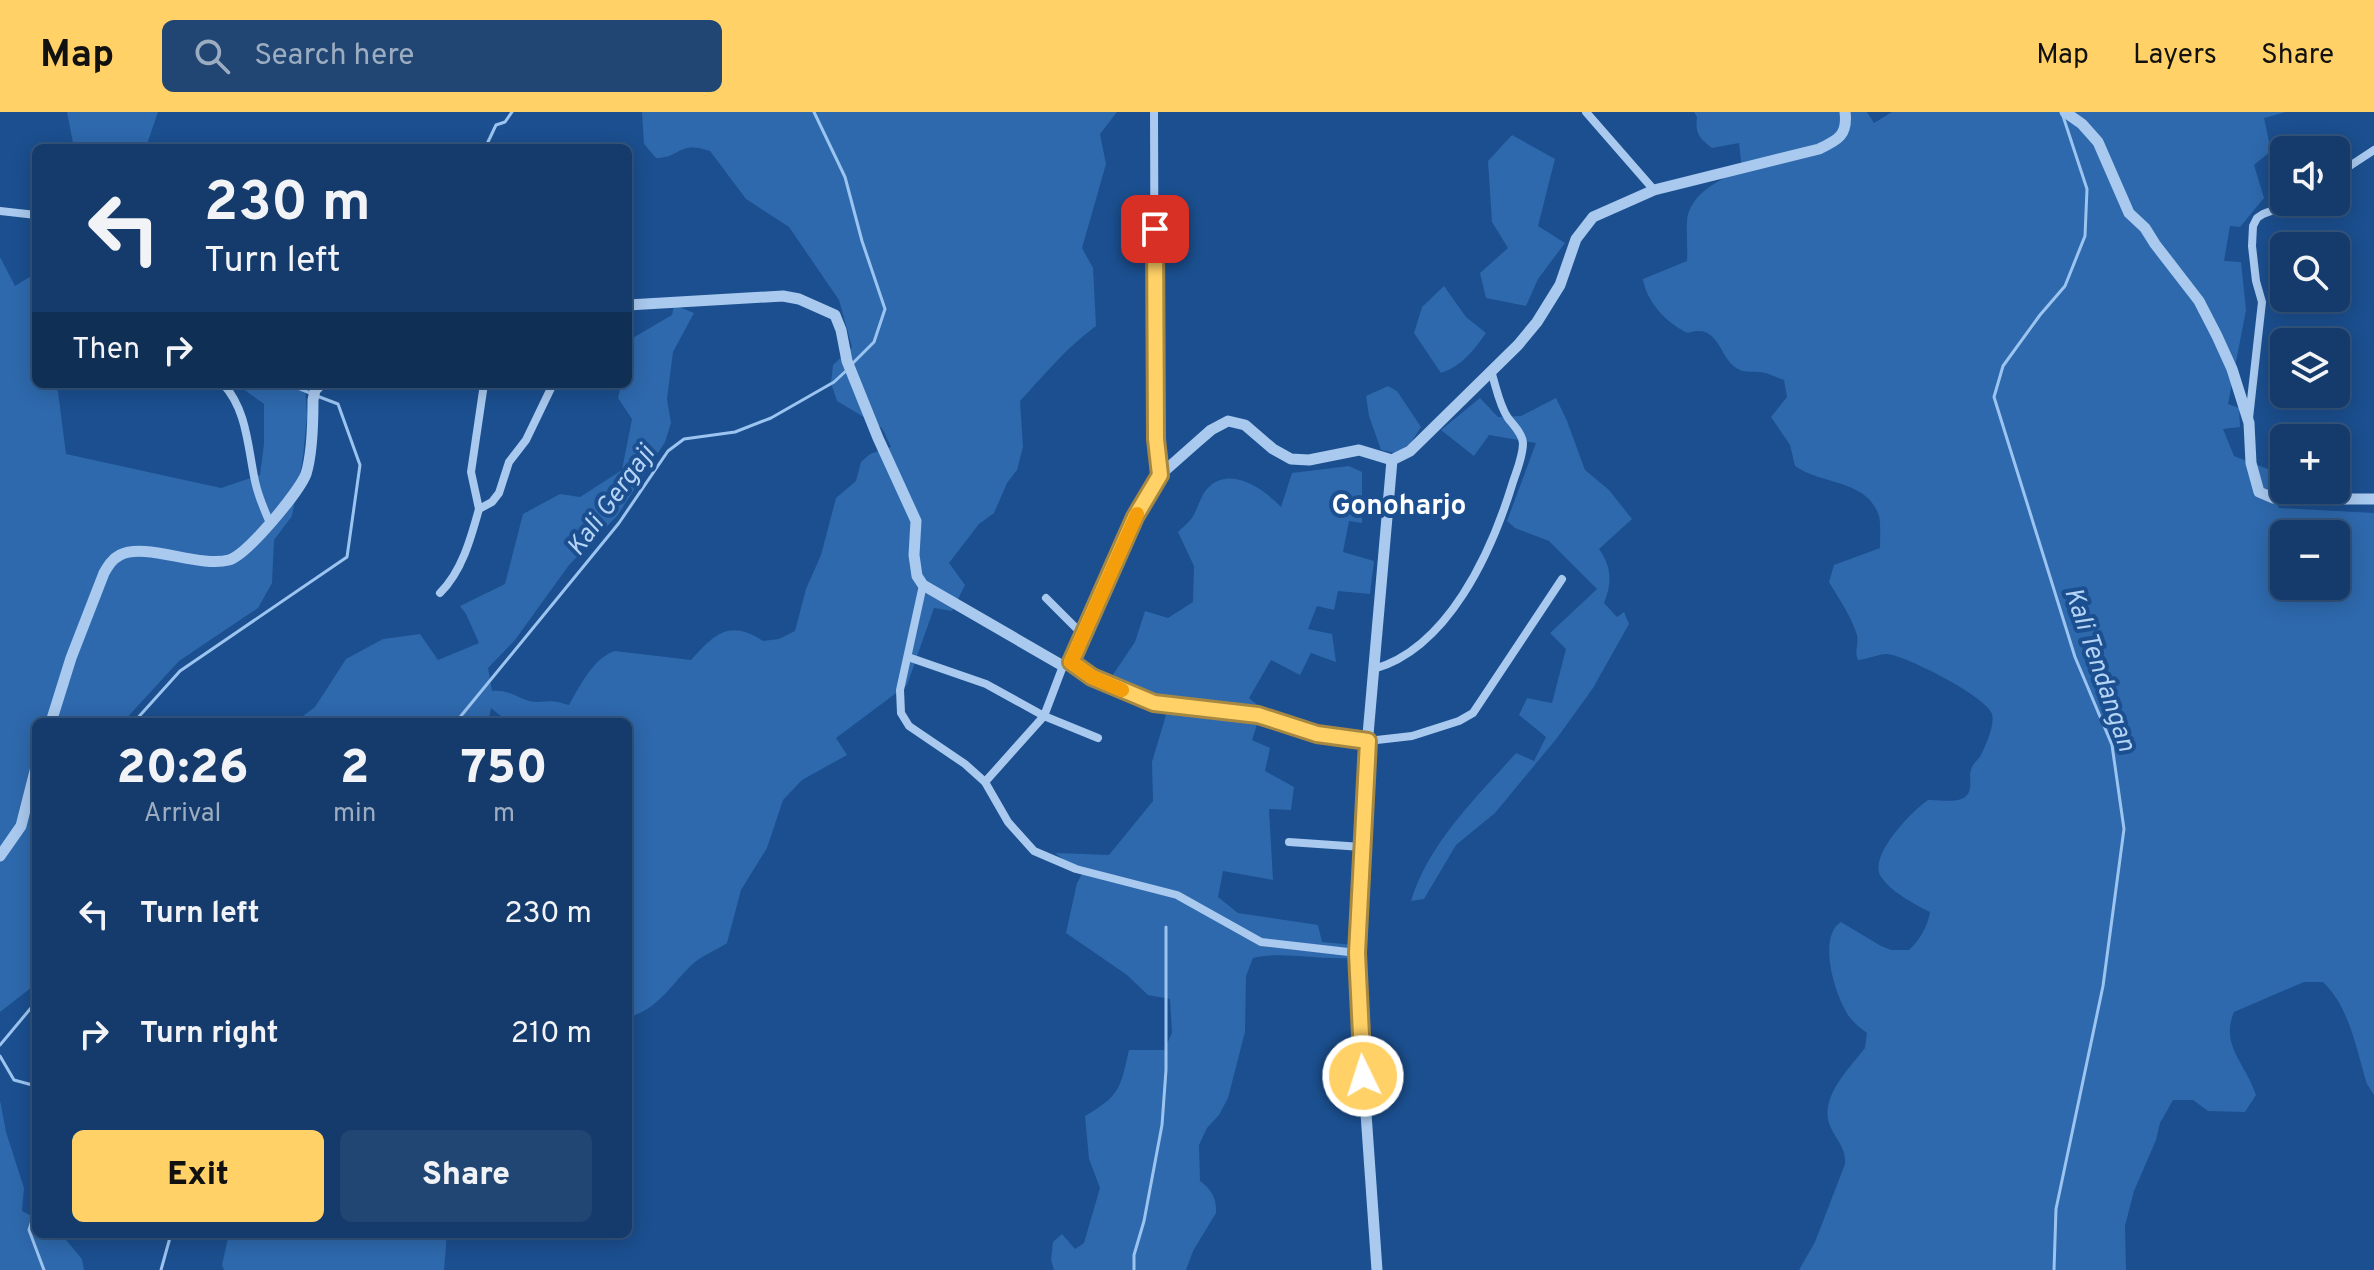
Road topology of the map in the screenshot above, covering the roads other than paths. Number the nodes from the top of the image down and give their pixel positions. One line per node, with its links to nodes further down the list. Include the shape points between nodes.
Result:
1 (1154, 112): 19 (street)
2 (1586, 112): 7 (street)
3 (1845, 112): 7 (street, via 1845,132 1819,149)
4 (2065, 112): 17 (street, via 2098,142 2129,213 2199,301 2232,369)
5 (2374, 150): 6 (street)
6 (2350, 166)
7 (1654, 190): 12 (street, via 1606,209 1583,227 1549,304)
8 (0, 211): 10 (street)
9 (2270, 211): 17 (street, via 2253,226 2262,302)
10 (32, 215)
11 (632, 305): 24 (street, via 783,296 835,315 847,361 916,521 914,555)
12 (1491, 371): 18 (street, via 1410,451); 30 (street, via 1505,414 1523,441 1504,511 1471,580 1438,626 1410,653)
13 (226, 388): 22 (street, via 241,416 258,495)
14 (483, 388): 21 (street, via 471,472)
15 (551, 388): 21 (street, via 509,462 499,493)
16 (317, 392): 22 (street, via 302,483)
17 (2249, 423): 20 (street, via 2259,492 2284,499)
18 (1392, 460): 19 (street, via 1359,450 1291,459 1245,425 1228,421); 30 (street)
19 (1160, 475): 27 (street, via 1135,517)
20 (2374, 499)
21 (479, 509): 25 (street, via 464,556)
22 (270, 523): 32 (street, via 233,559 216,562 139,552 111,561)
23 (1562, 579): 34 (street, via 1473,713 1412,736)
24 (923, 585): 28 (street); 29 (street)
25 (440, 593)
26 (1046, 598): 27 (street)
27 (1084, 636): 29 (street)
28 (908, 657): 31 (street, via 986,684); 35 (street, via 900,702 904,720)
29 (1067, 664): 31 (street); 34 (street, via 1154,703 1258,715 1317,734)
30 (1374, 669): 34 (street)
31 (1044, 716): 33 (street); 35 (street)
32 (52, 718)
33 (1098, 738)
34 (1368, 741): 38 (street)
35 (985, 782): 40 (street, via 1008,822 1048,859 1177,895 1261,942)
36 (32, 783): 39 (street, via 21,826)
37 (1289, 842): 38 (street)
38 (1362, 847): 40 (street)
39 (0, 856)
40 (1357, 953): 41 (street)
41 (1377, 1270)

